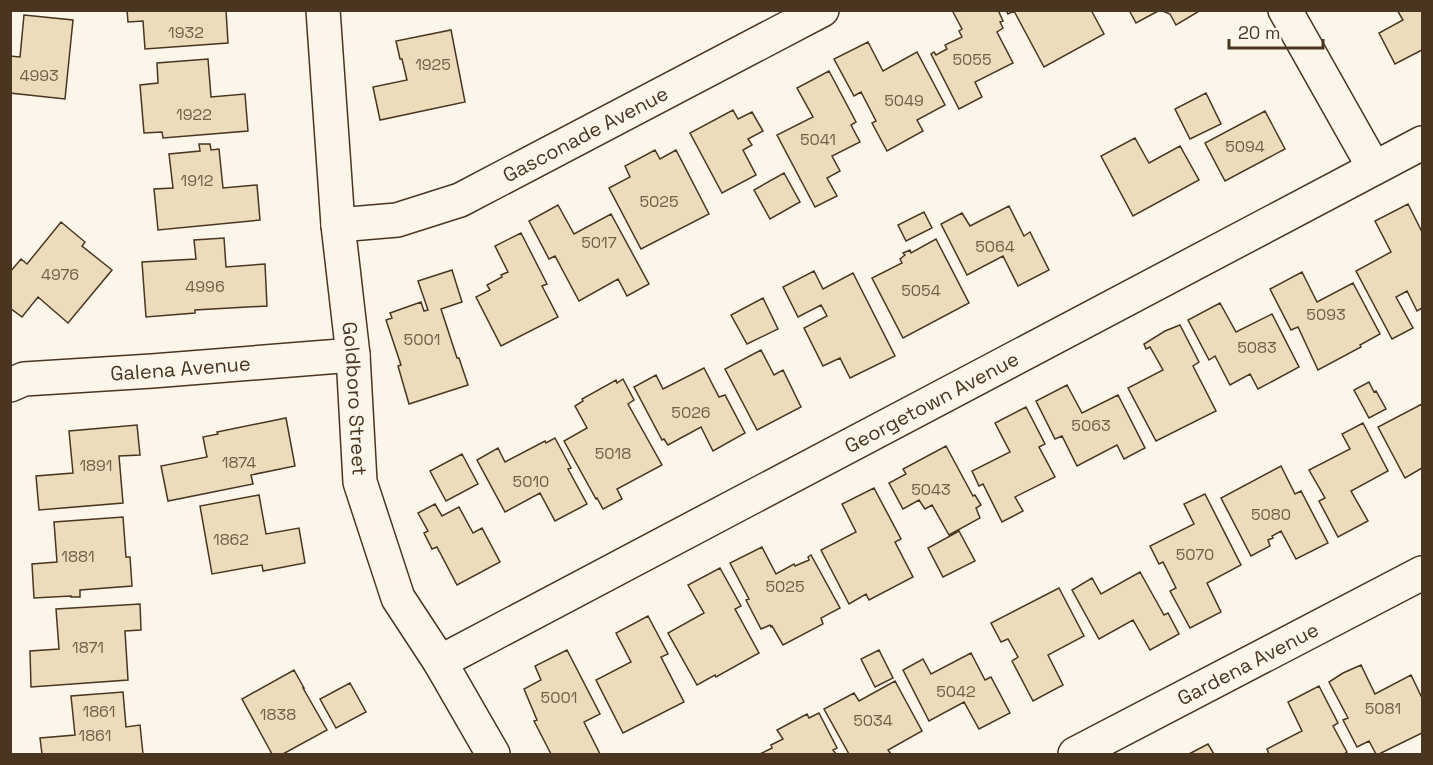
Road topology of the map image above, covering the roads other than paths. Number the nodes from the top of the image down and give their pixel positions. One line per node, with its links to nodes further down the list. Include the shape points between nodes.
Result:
1 (322, 10): 6 (street, Goldboro Street)
2 (822, 10): 6 (street, Gasconade Avenue, via 460,200 397,220)
3 (1285, 10): 5 (street)
4 (1422, 143): 5 (street, Georgetown Avenue)
5 (1374, 168): 10 (street, Georgetown Avenue)
6 (338, 225): 7 (street, Goldboro Street)
7 (353, 355): 8 (street, Galena Avenue, via 24,379); 10 (street, Goldboro Street, via 360,482 398,598)
8 (10, 385)
9 (1422, 573): 12 (street, Gardena Avenue)
10 (440, 662): 11 (street, Goldboro Street)
11 (493, 754)
12 (1075, 754)

